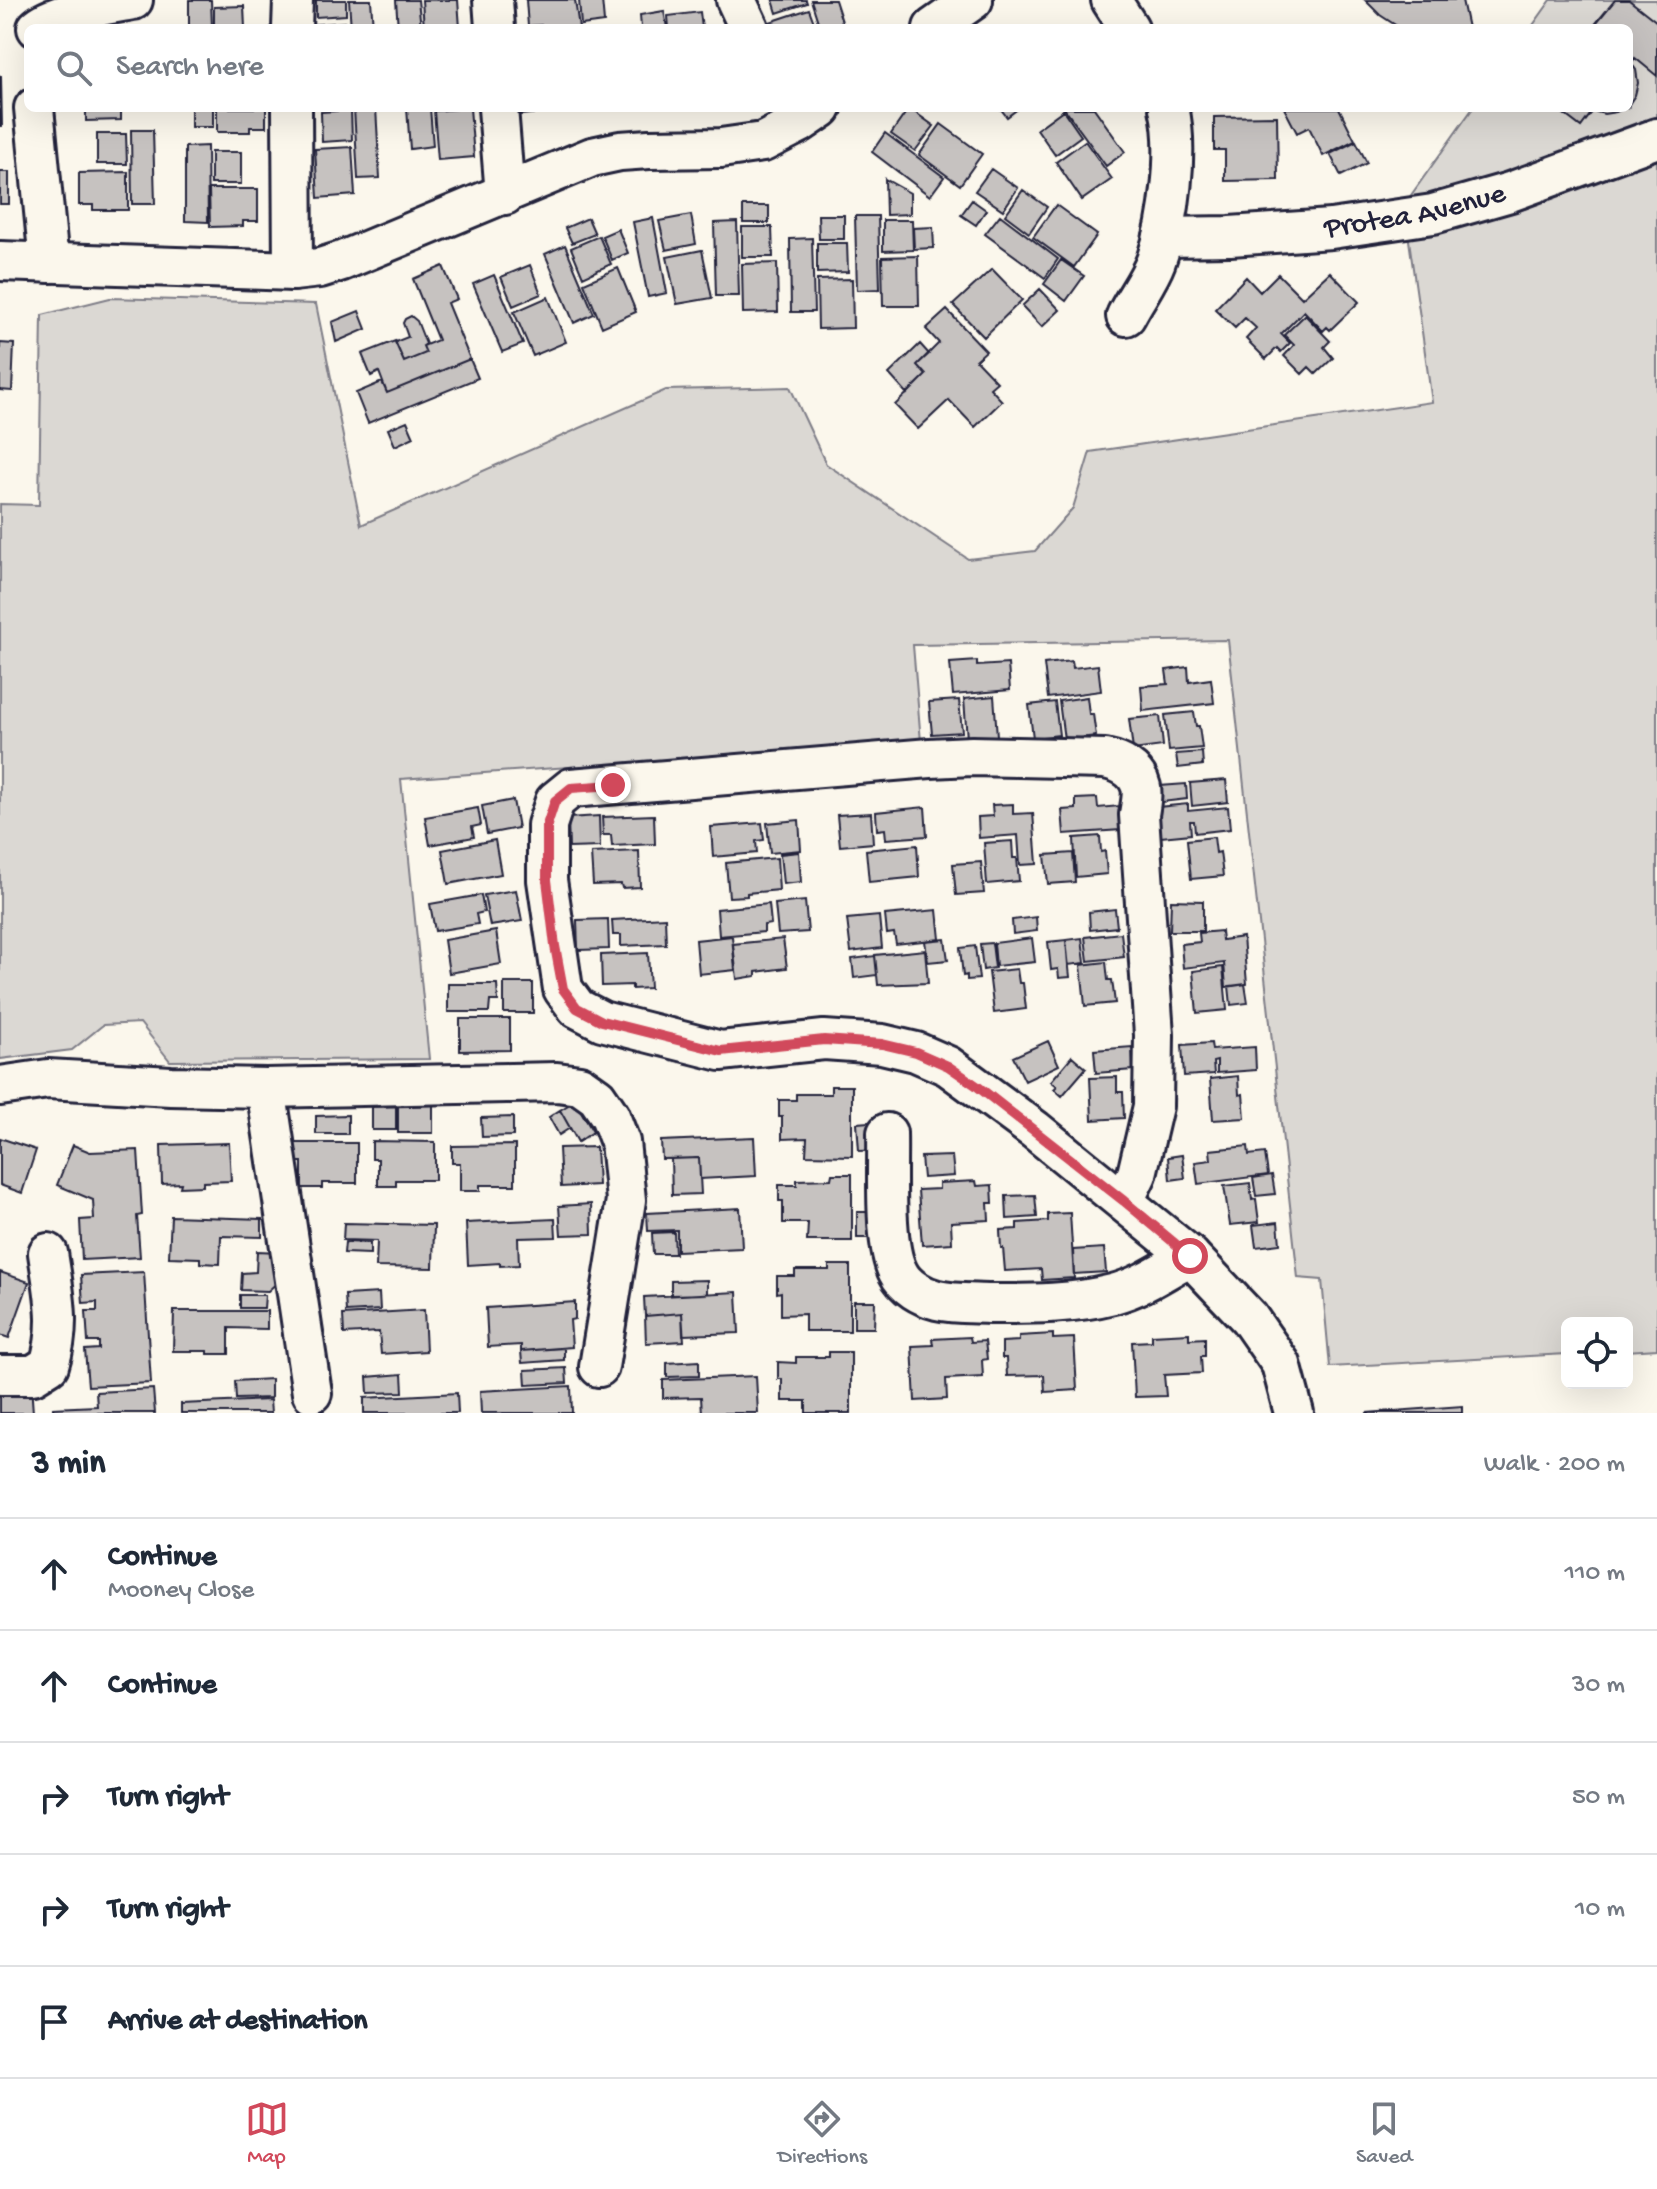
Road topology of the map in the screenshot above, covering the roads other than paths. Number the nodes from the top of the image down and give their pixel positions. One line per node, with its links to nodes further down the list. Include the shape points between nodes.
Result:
1 (133, 0): 7 (street)
2 (293, 0): 8 (street)
3 (493, 0): 9 (street)
4 (736, 0): 10 (street)
5 (973, 0): 11 (street)
6 (1111, 0): 12 (street)
7 (40, 24)
8 (292, 24)
9 (495, 24)
10 (747, 24)
11 (939, 24)
12 (1126, 24)
13 (34, 112): 22 (street)
14 (292, 112): 23 (street)
15 (498, 112): 19 (street)
16 (1170, 112): 20 (street, via 1173,172)
17 (804, 113): 19 (street, via 763,142 592,157)
18 (1657, 138): 20 (street, Protea Avenue, via 1433,214 1331,229)
19 (505, 195): 23 (street, via 342,261)
20 (1163, 237): 24 (street, via 1155,264)
21 (0, 261): 22 (street)
22 (49, 263): 23 (street)
23 (293, 271)
24 (1126, 316)
25 (0, 1086): 26 (street, via 48,1079)
26 (266, 1088): 31 (street, via 557,1082 580,1085 597,1097 620,1142 626,1200); 33 (street)
27 (887, 1133): 30 (street, via 889,1246 898,1274 914,1290 936,1300 1002,1304 1087,1299 1136,1286)
28 (1124, 1201): 28 (street, via 977,1086 916,1052 824,1040 721,1051 602,1021 577,1008 563,989 547,880 547,825 555,801 571,788 930,758 1120,762 1141,787 1154,1035 1153,1106 1137,1174); 30 (street)
29 (48, 1253): 32 (street, via 57,1314 49,1365 33,1375)
30 (1190, 1256): 34 (street, via 1249,1318 1281,1364)
31 (599, 1367)
32 (0, 1375)
33 (312, 1393)
34 (1294, 1413)

